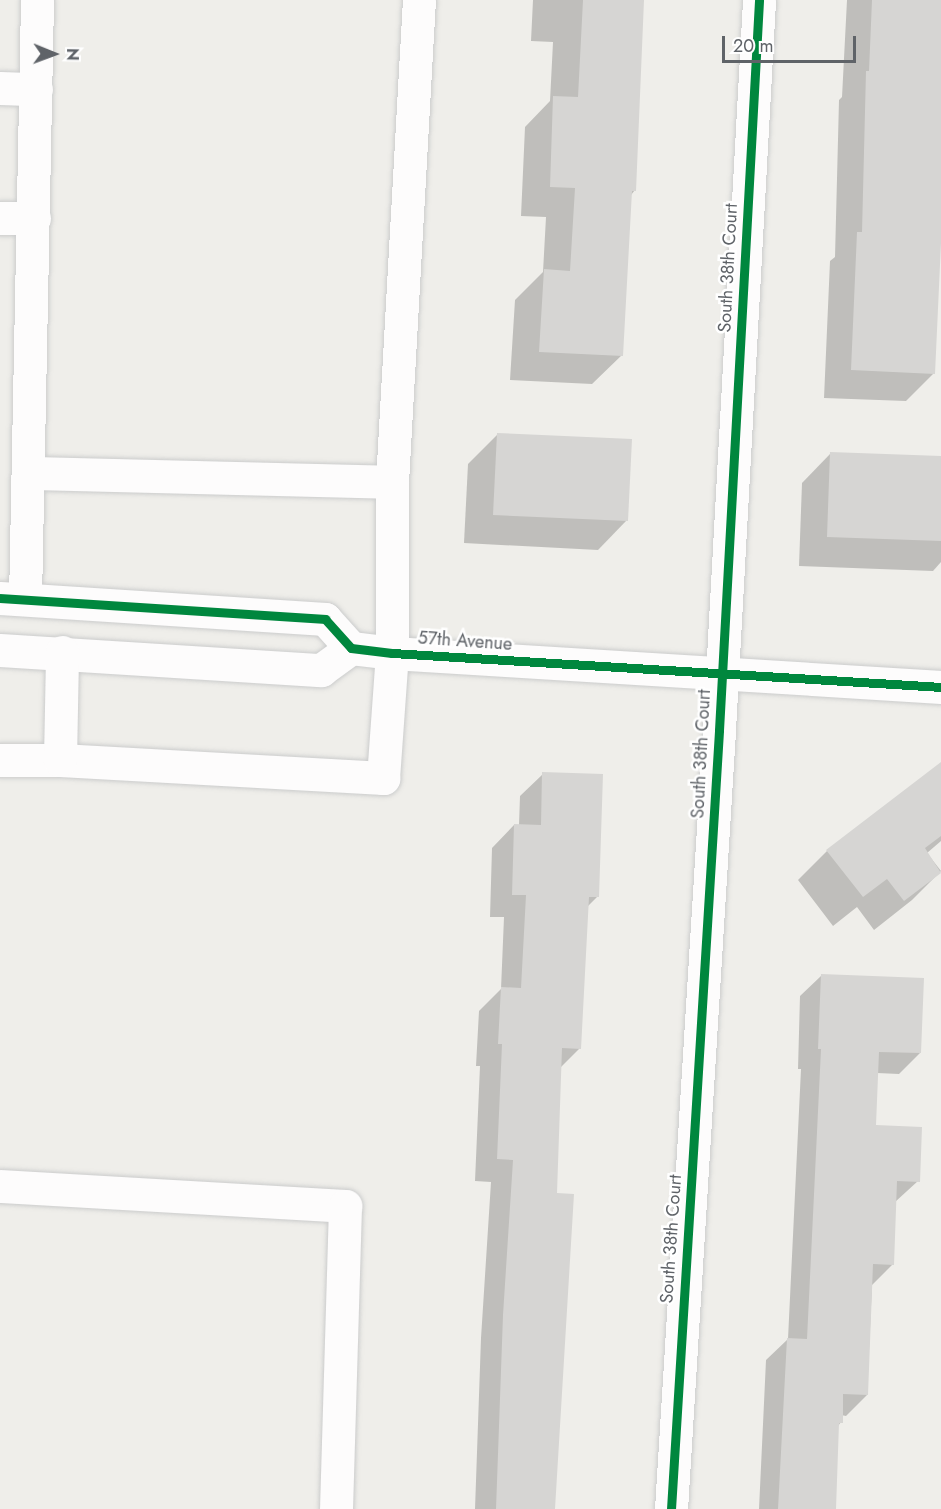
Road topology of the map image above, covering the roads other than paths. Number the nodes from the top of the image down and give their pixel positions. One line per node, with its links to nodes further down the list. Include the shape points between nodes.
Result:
1 (38, 0): 5 (street)
2 (419, 0): 9 (street)
3 (759, 0): 15 (street, South 38th Court)
4 (0, 88): 5 (street)
5 (36, 89): 7 (street)
6 (0, 218): 7 (street)
7 (34, 218): 8 (street)
8 (29, 473): 9 (street); 10 (street)
9 (392, 482): 14 (street)
10 (12, 599): 11 (street, via 325,619)
11 (351, 648): 13 (street, via 321,670); 14 (street, 57th Avenue)
12 (0, 650): 13 (street)
13 (62, 652): 18 (street)
14 (392, 653): 15 (street, 57th Avenue); 18 (street, via 383,778)
15 (722, 674): 16 (street, 57th Avenue); 21 (street, South 38th Court)
16 (941, 687)
17 (0, 760): 18 (street)
18 (60, 760)
19 (0, 1186): 20 (street, via 345,1206)
20 (336, 1509)
21 (671, 1509)

